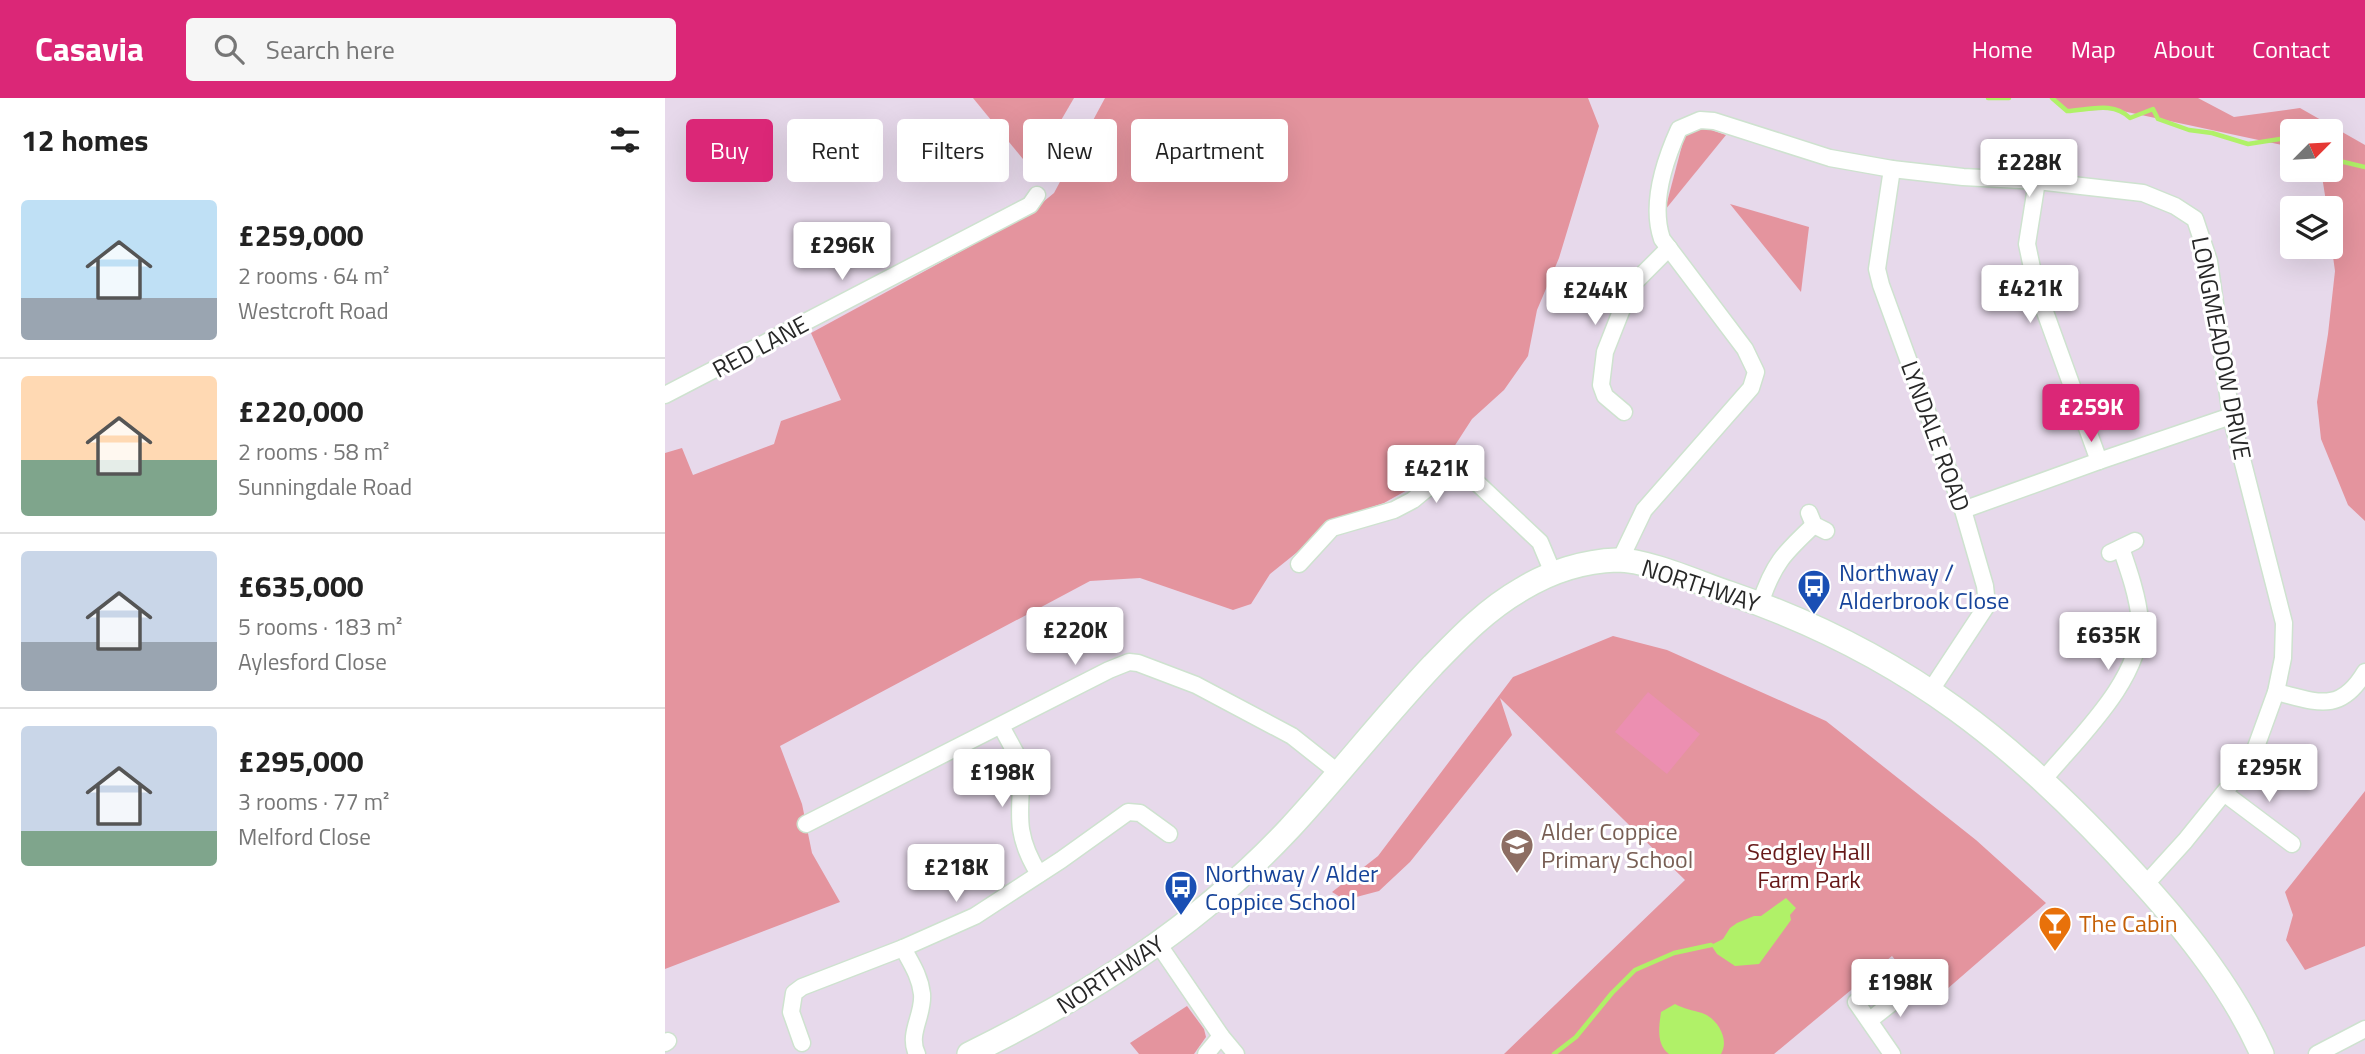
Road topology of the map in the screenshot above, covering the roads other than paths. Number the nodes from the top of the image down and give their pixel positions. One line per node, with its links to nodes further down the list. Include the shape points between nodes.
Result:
1 (1892, 169): 2 (street, LONGMEADOW DRIVE); 4 (street, LONGMEADOW DRIVE, via 1830,158 1714,121 1688,123 1673,141 1656,208 1657,226); 9 (street, LYNDALE ROAD, via 1877,270)
2 (2037, 181): 7 (street, LONGMEADOW DRIVE, via 2143,193 2195,219 2209,261); 8 (street, via 2027,244 2036,287)
3 (1037, 195): 5 (street, RED LANE, via 1030,205)
4 (1669, 248): 6 (street, via 1631,286 1605,352 1601,385 1605,396); 12 (street, LONGMEADOW DRIVE, via 1745,349 1756,372 1751,388 1644,510)
5 (665, 394)
6 (1624, 412)
7 (2231, 416): 8 (street); 18 (street, LONGMEADOW DRIVE, via 2284,623)
8 (2099, 461): 9 (street)
9 (1963, 510): 17 (street, LYNDALE ROAD, via 1987,606)
10 (1816, 523): 15 (street, via 1784,553)
11 (2122, 547): 21 (street, via 2140,620 2133,659 2118,691)
12 (1620, 560): 14 (street, NORTHWAY); 15 (street, NORTHWAY)
13 (1299, 564): 14 (street, via 1332,528 1394,510 1442,477 1458,472 1473,479 1540,542)
14 (1553, 573): 20 (street, NORTHWAY, via 1493,607 1469,627 1392,708)
15 (1760, 604): 17 (street, NORTHWAY, via 1823,629)
16 (2365, 671): 18 (street, via 2354,690 2331,702)
17 (1931, 690): 21 (street, NORTHWAY)
18 (2276, 692): 22 (street, LONGMEADOW DRIVE, via 2252,758)
19 (1001, 726): 20 (street, via 1109,670 1138,663 1196,685 1282,731); 23 (street); 26 (street, via 1020,761 1023,843)
20 (1340, 774): 28 (street, NORTHWAY, via 1240,878)
21 (2044, 779): 27 (street, NORTHWAY)
22 (2224, 793): 25 (street); 27 (street, LONGMEADOW DRIVE)
23 (806, 824)
24 (1170, 834): 26 (street, via 1140,813 1128,813)
25 (2292, 844)
26 (1039, 874): 29 (street, via 975,916)
27 (2145, 885): 41 (street, NORTHWAY, via 2217,976)
28 (1159, 945): 34 (street); 37 (street, NORTHWAY, via 1071,1002)
29 (903, 948): 35 (street, via 794,993 791,1012); 36 (street, via 917,972 923,996 913,1042)
30 (1908, 989): 32 (street)
31 (1856, 1002): 32 (street)
32 (1870, 1020): 40 (street)
33 (2365, 1029): 42 (street)
34 (1221, 1036): 38 (street); 39 (street)
35 (802, 1043)
36 (917, 1054)
37 (969, 1054)
38 (1206, 1054)
39 (1236, 1054)
40 (1892, 1054)
41 (2262, 1054)
42 (2318, 1054)

